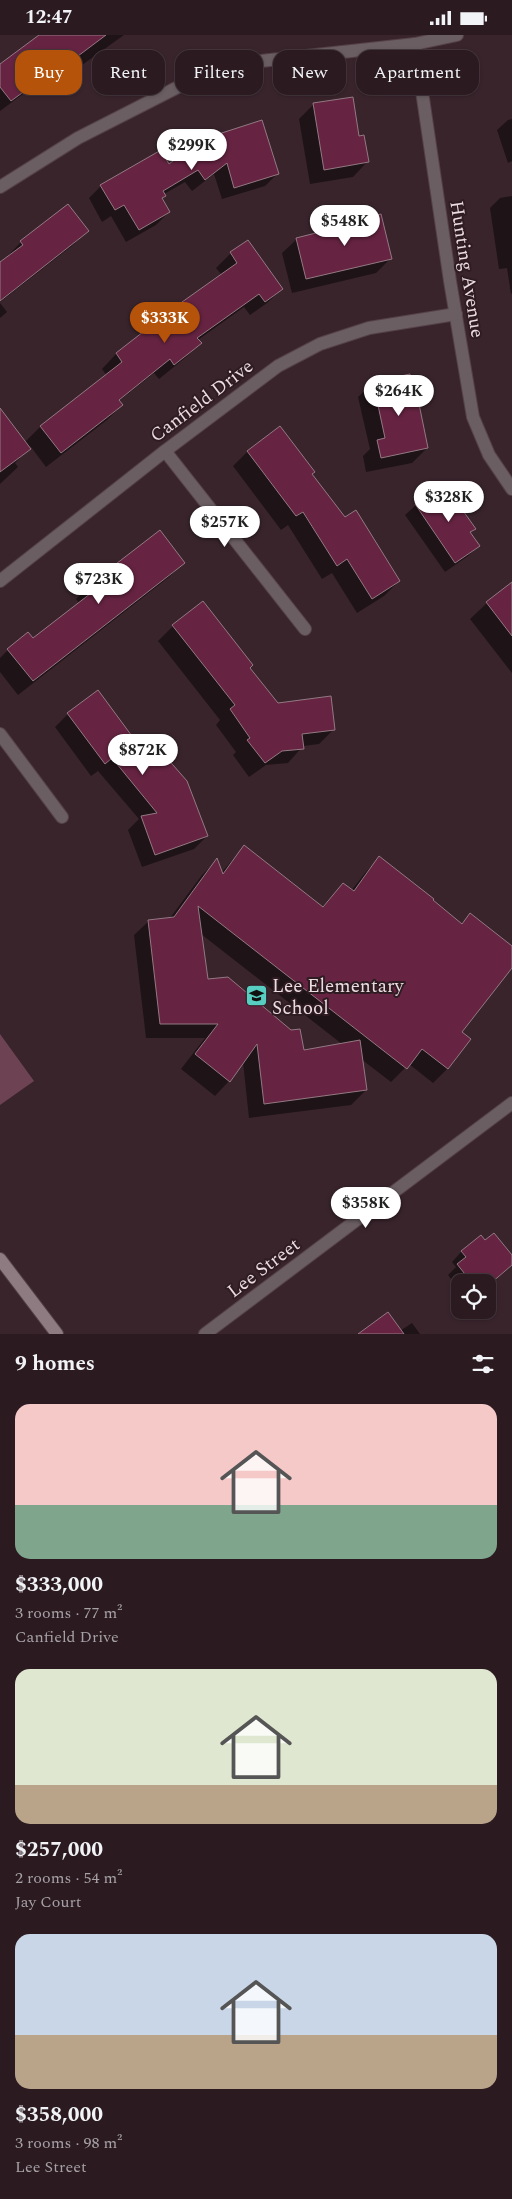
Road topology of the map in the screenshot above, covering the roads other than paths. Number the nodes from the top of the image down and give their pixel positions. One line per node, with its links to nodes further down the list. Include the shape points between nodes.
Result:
1 (457, 35): 2 (street)
2 (415, 44): 3 (street, via 261,61 180,86 78,139); 4 (street, Hunting Avenue)
3 (0, 187)
4 (456, 314): 5 (street, Canfield Drive, via 369,328 320,343 278,366); 6 (street, Hunting Avenue, via 473,417 489,455)
5 (165, 451): 7 (street, Canfield Drive); 8 (street)
6 (512, 489)
7 (0, 581)
8 (305, 629)
9 (0, 734): 10 (street)
10 (62, 817)
11 (512, 1103): 14 (street, Lee Street)
12 (0, 1259): 13 (main road)
13 (57, 1334)
14 (205, 1334)

